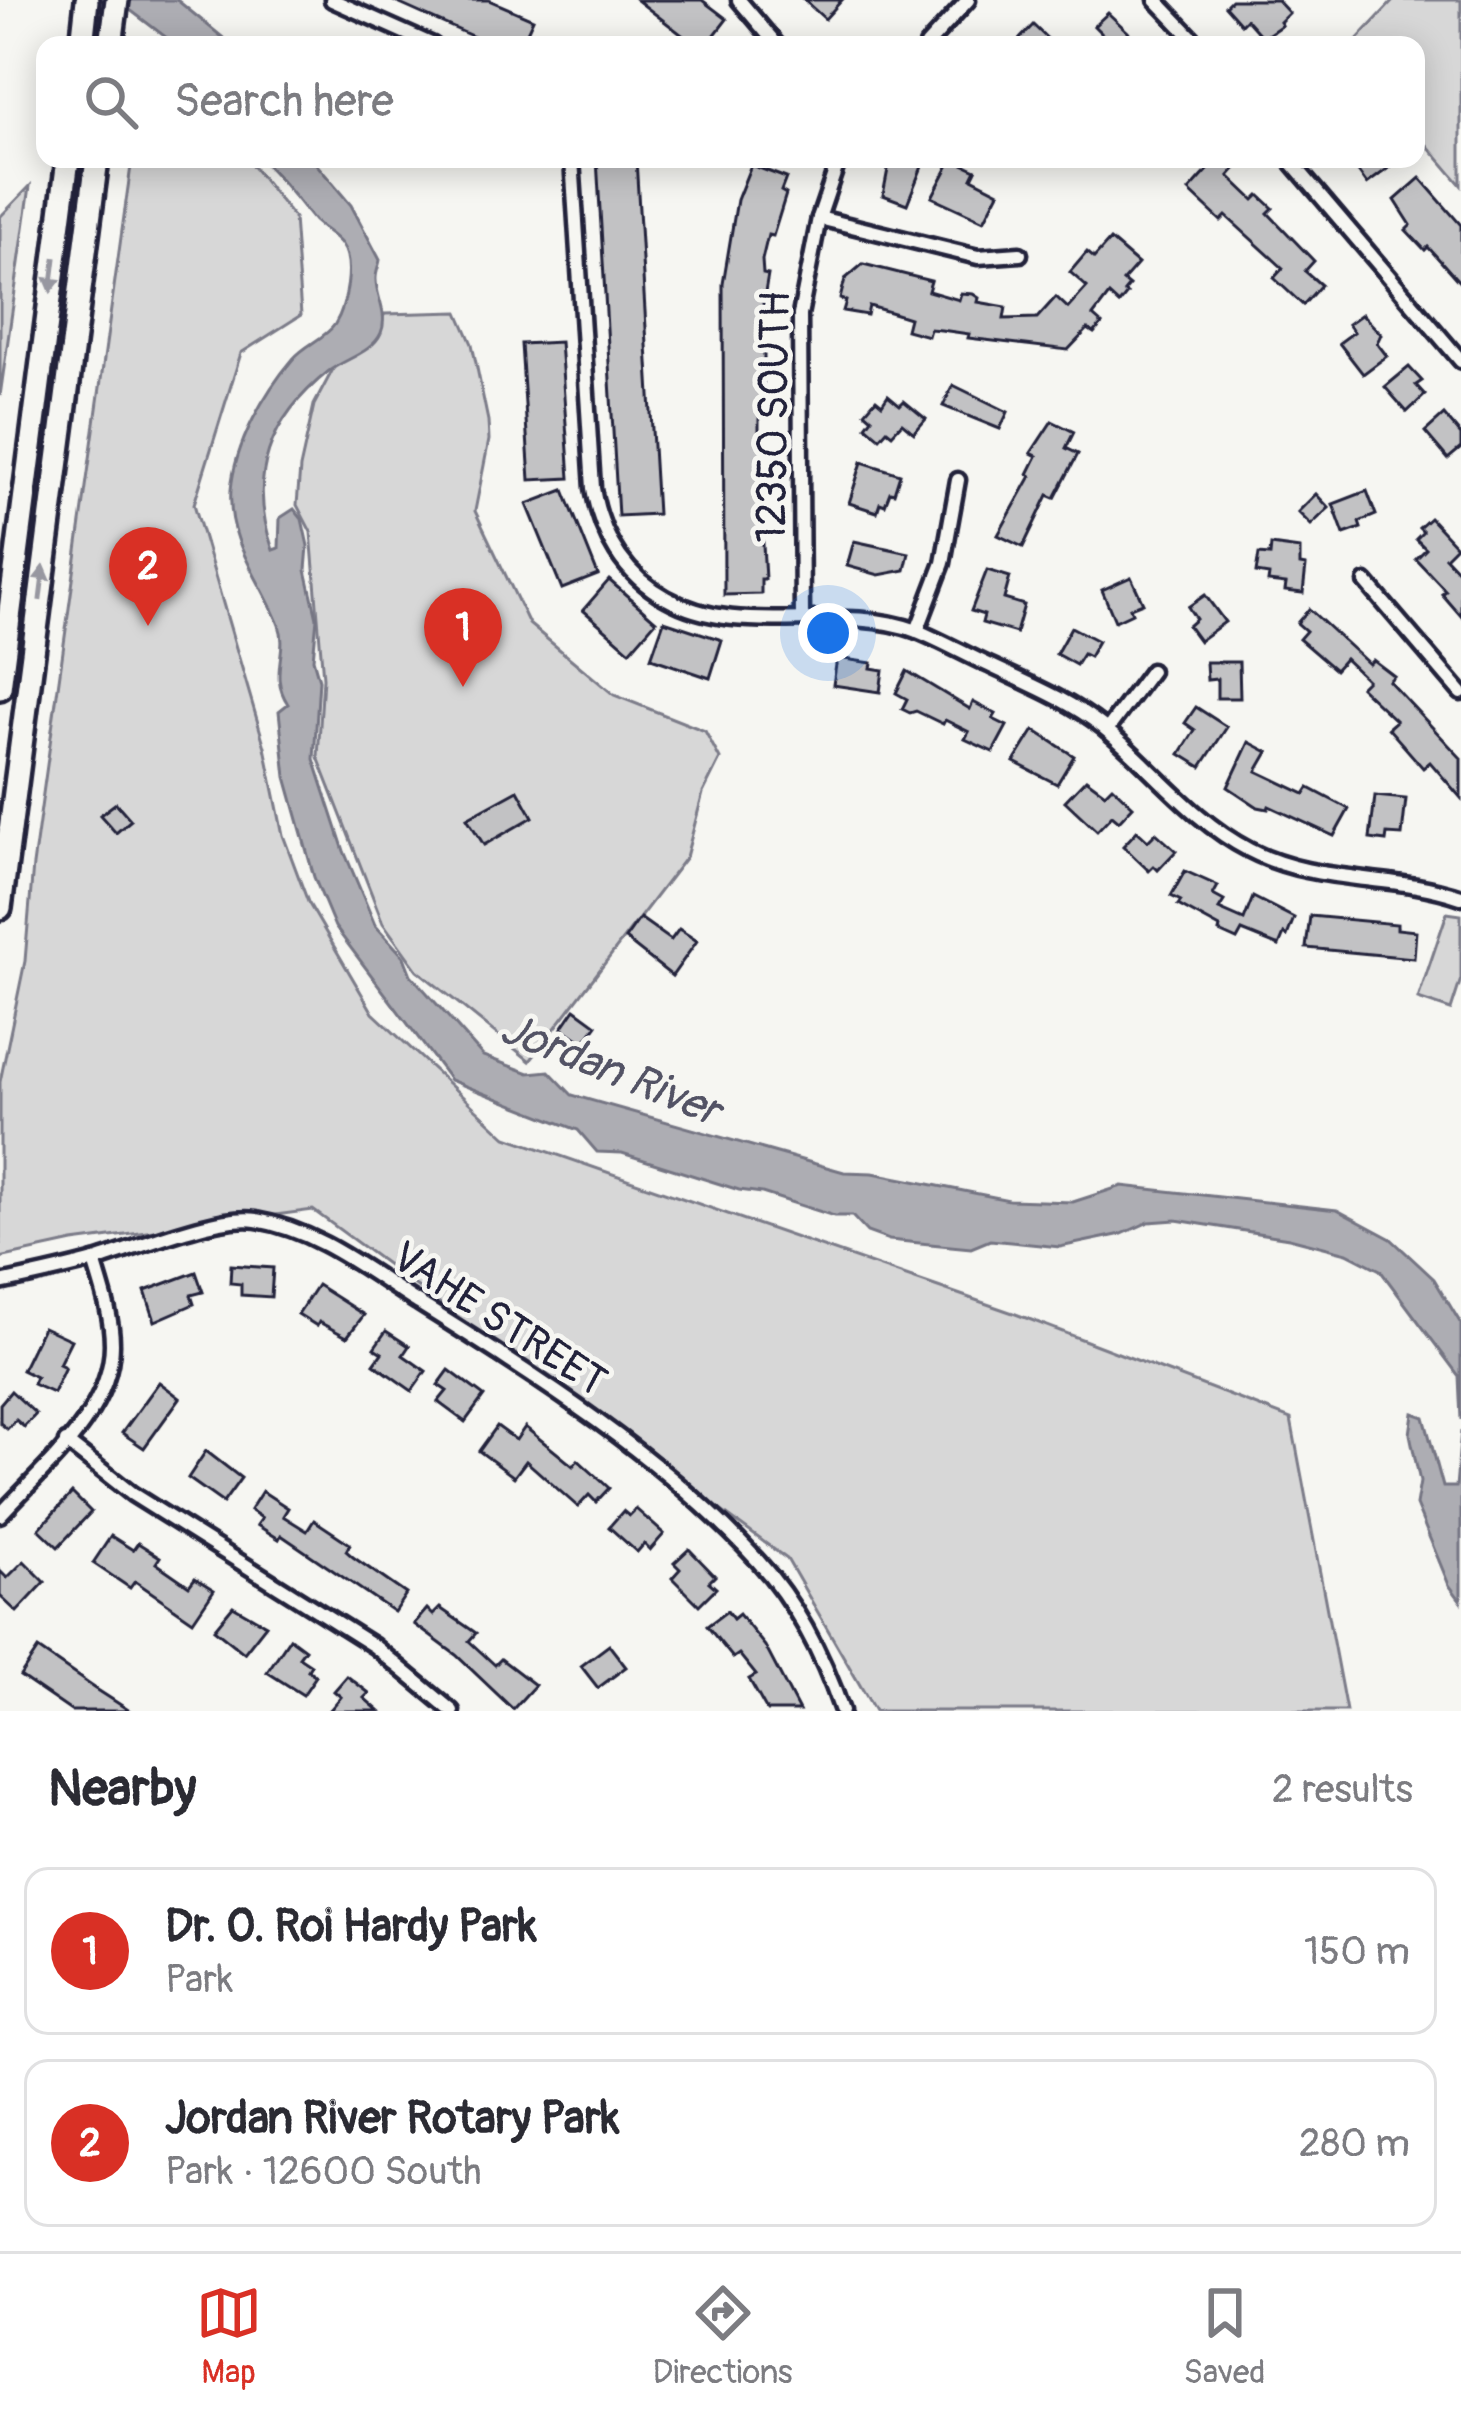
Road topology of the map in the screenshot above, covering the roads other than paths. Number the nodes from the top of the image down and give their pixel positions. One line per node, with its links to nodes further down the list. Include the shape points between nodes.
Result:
1 (88, 0): 7 (main road)
2 (117, 0): 8 (main road)
3 (332, 0): 9 (street)
4 (739, 0): 10 (street)
5 (968, 0): 11 (street)
6 (1156, 0): 12 (street)
7 (83, 36)
8 (112, 36)
9 (413, 36)
10 (769, 36)
11 (935, 36)
12 (1190, 36)
13 (67, 168): 26 (main road, one-way to 26)
14 (96, 168): 30 (main road, one-way to 14)
15 (573, 168): 23 (street, via 593,488 607,536 635,575 679,605 713,615)
16 (836, 168): 18 (street, 12350 SOUTH)
17 (1297, 168): 20 (street)
18 (819, 218): 19 (street, via 978,256); 23 (street, 12350 SOUTH, via 800,315)
19 (1020, 254)
20 (1460, 359)
21 (958, 480): 24 (street, via 943,563)
22 (1366, 582): 27 (street)
23 (802, 619): 24 (street, via 853,618)
24 (917, 632): 28 (street)
25 (1151, 671): 28 (street)
26 (0, 688)
27 (1461, 693)
28 (1107, 730): 29 (street, via 1195,813 1260,856 1316,874)
29 (1461, 897)
30 (0, 908)
31 (94, 1261): 32 (street, VAHE STREET); 33 (street, via 113,1348 104,1387); 36 (street, VAHE STREET, via 251,1219 305,1232 568,1400 698,1502 761,1564 824,1659)
32 (0, 1283)
33 (66, 1442): 34 (street); 35 (street, via 132,1494 374,1646)
34 (0, 1514)
35 (452, 1711)
36 (842, 1711)

